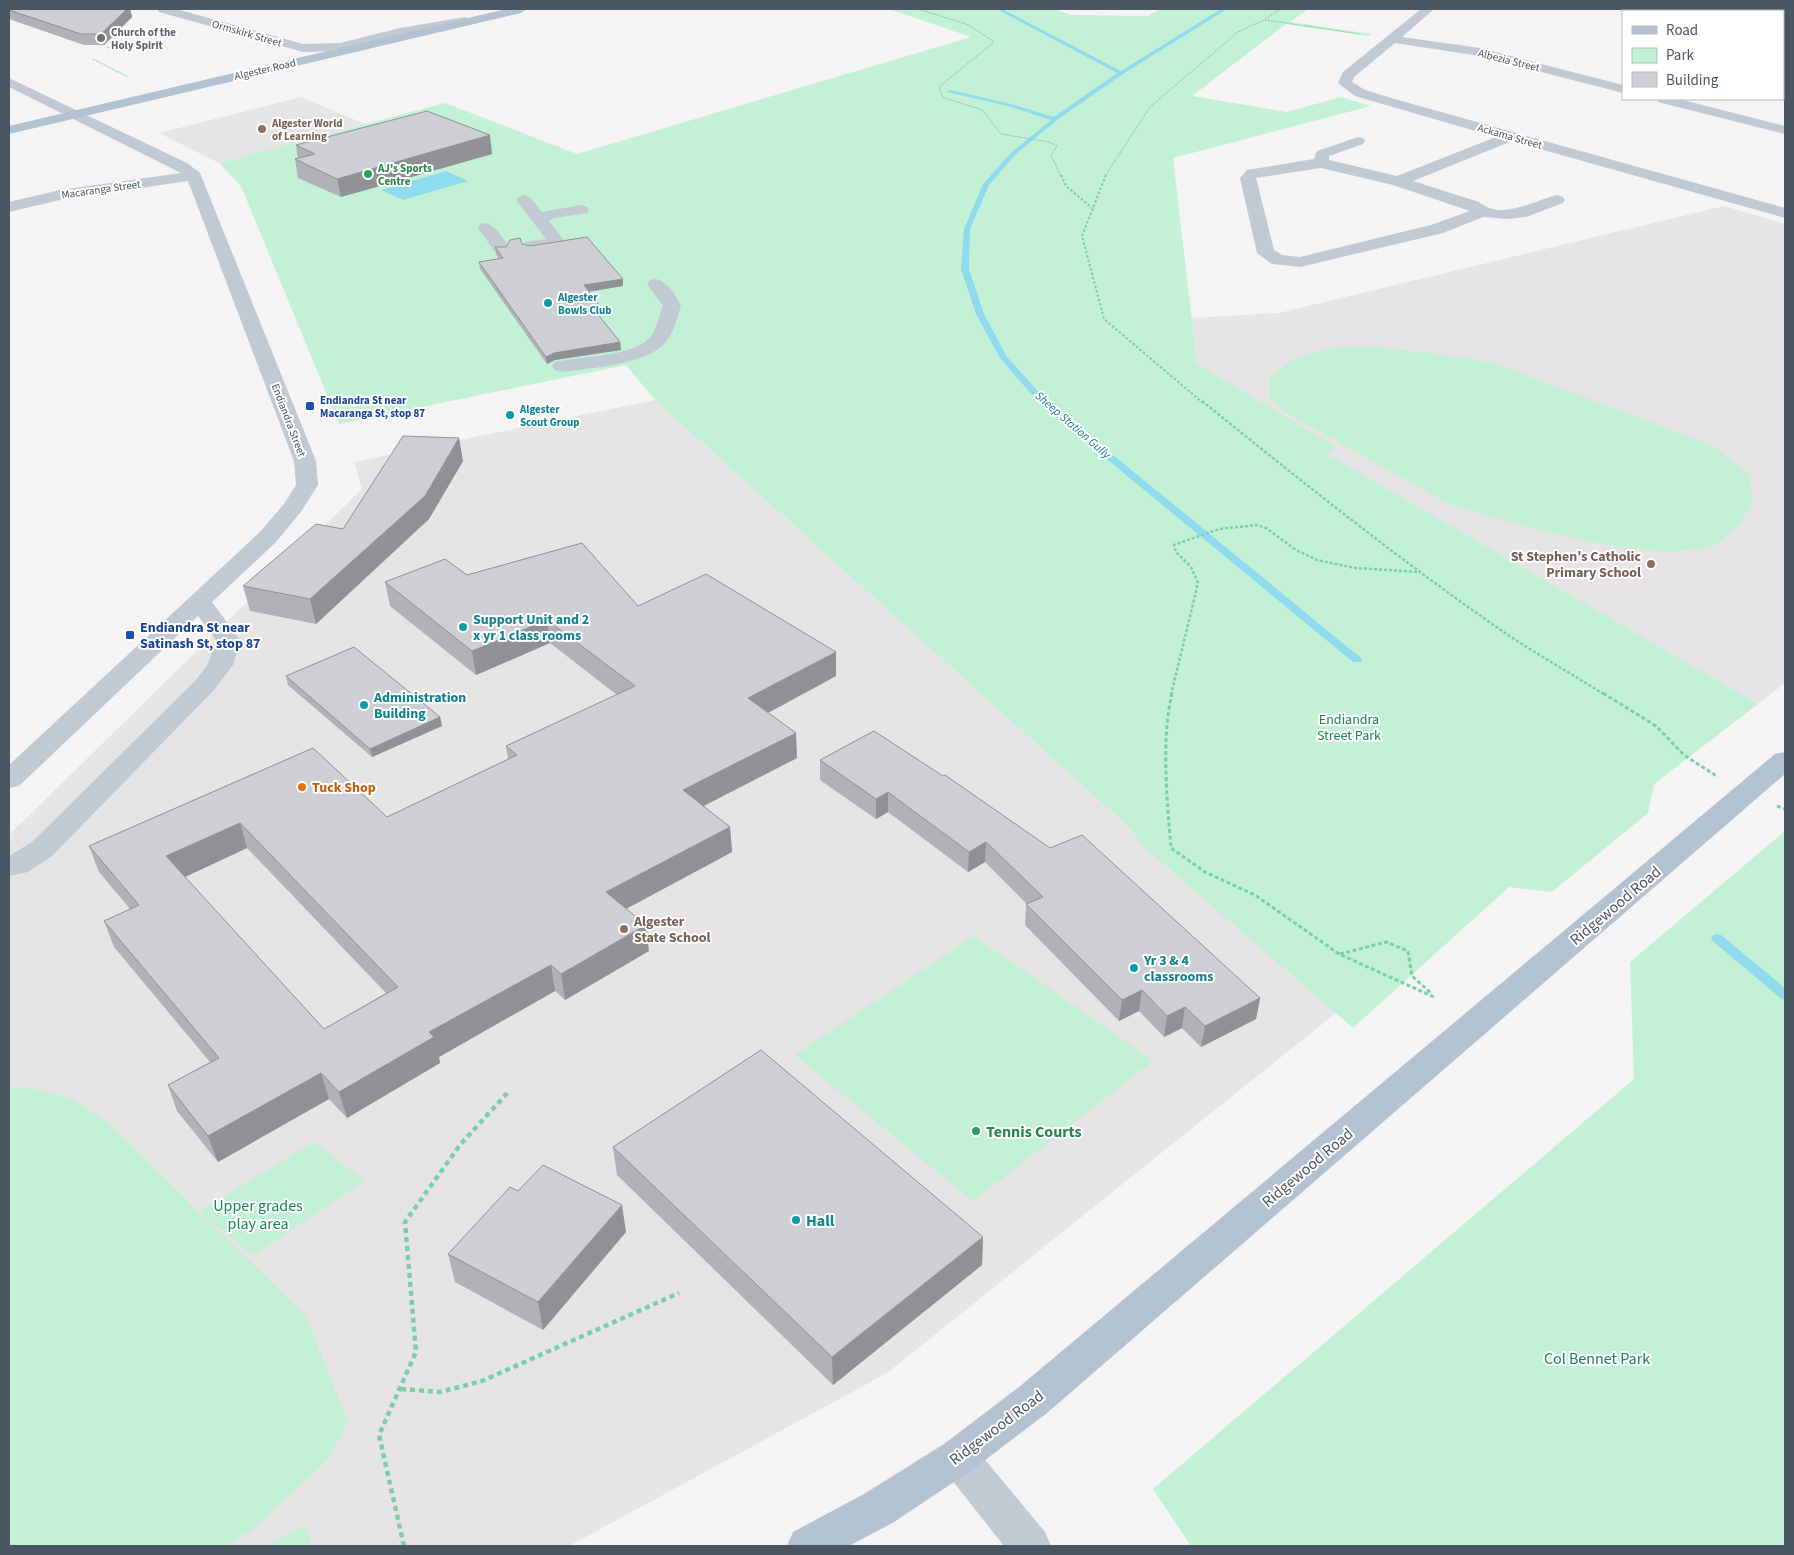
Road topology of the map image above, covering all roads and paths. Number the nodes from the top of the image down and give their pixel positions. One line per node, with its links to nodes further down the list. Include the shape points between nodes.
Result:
1 (163, 9): 9 (street, Ormskirk Street)
2 (521, 9): 6 (main road, Algester Road)
3 (918, 9): 28 (path, via 975,28 994,42 939,87 942,97 982,110 1001,134 1057,146 1051,155 1066,186)
4 (1280, 9): 7 (path)
5 (1428, 9): 8 (street, Ackama Street)
6 (482, 13): 9 (street, Ormskirk Street, via 340,47); 11 (main road, Algester Road)
7 (1264, 20): 8 (path); 28 (path, via 1238,32 1150,107 1106,174)
8 (1393, 39): 14 (street, Albezia Street, via 1480,52); 20 (street, Ackama Street, via 1348,75 1345,83 1360,93)
9 (303, 48): 11 (street, via 302,55); 16 (main road, Algester Road)
10 (93, 59): 12 (path)
11 (276, 67): 16 (main road, Algester Road)
12 (130, 78)
13 (9, 82): 16 (street)
14 (1620, 87)
15 (1667, 100): 19 (street)
16 (65, 110): 17 (main road, Algester Road); 18 (main road, Algester Road); 23 (street, via 182,166)
17 (9, 118)
18 (9, 130)
19 (1785, 130)
20 (1511, 136): 24 (street); 31 (street, Ackama Street)
21 (1358, 140): 22 (street, via 1322,154)
22 (1321, 163): 24 (street); 30 (street, via 1252,173 1248,178 1266,253 1278,260 1300,262 1437,229)
23 (194, 176): 27 (street, Macaranga Street, via 60,195); 39 (street, Endiandra Street, via 305,461 307,485 268,536)
24 (1398, 181): 30 (street, via 1473,205)
25 (524, 200): 32 (street)
26 (1557, 200): 30 (street, via 1526,212)
27 (9, 207)
28 (1092, 208): 38 (path, via 1082,236 1104,319 1190,392)
29 (582, 210): 32 (street, via 550,214)
30 (1481, 212)
31 (1785, 213)
32 (539, 220): 34 (street, via 557,242)
33 (486, 228): 35 (street)
34 (532, 246)
35 (501, 248)
36 (656, 284): 37 (street, via 672,306 659,339 649,348)
37 (562, 366)
38 (1420, 572): 42 (path, via 1508,634 1656,726 1673,747 1707,772); 45 (path, via 1366,569 1317,560 1297,551 1266,528 1250,524 1221,529 1174,546 1198,583 1167,713 1171,848 1205,872 1255,895)
39 (198, 602): 41 (street, Endiandra Street); 44 (street, via 228,640 220,665 205,685 42,849 18,865)
40 (1785, 760): 42 (main road, Ridgewood Road)
41 (9, 780)
42 (1748, 792): 43 (path); 49 (main road, Ridgewood Road, via 1033,1400)
43 (1785, 809)
44 (9, 866)
45 (1339, 954): 45 (path, via 1386,942 1408,951 1412,976 1434,997)
46 (510, 1090): 48 (path, via 460,1145 405,1222 416,1352)
47 (679, 1293): 48 (path, via 482,1381 440,1392)
48 (400, 1389): 50 (path, via 379,1435)
49 (958, 1457): 51 (main road, Ridgewood Road, via 879,1508); 52 (street)
50 (404, 1546)
51 (808, 1546)
52 (1030, 1546)

